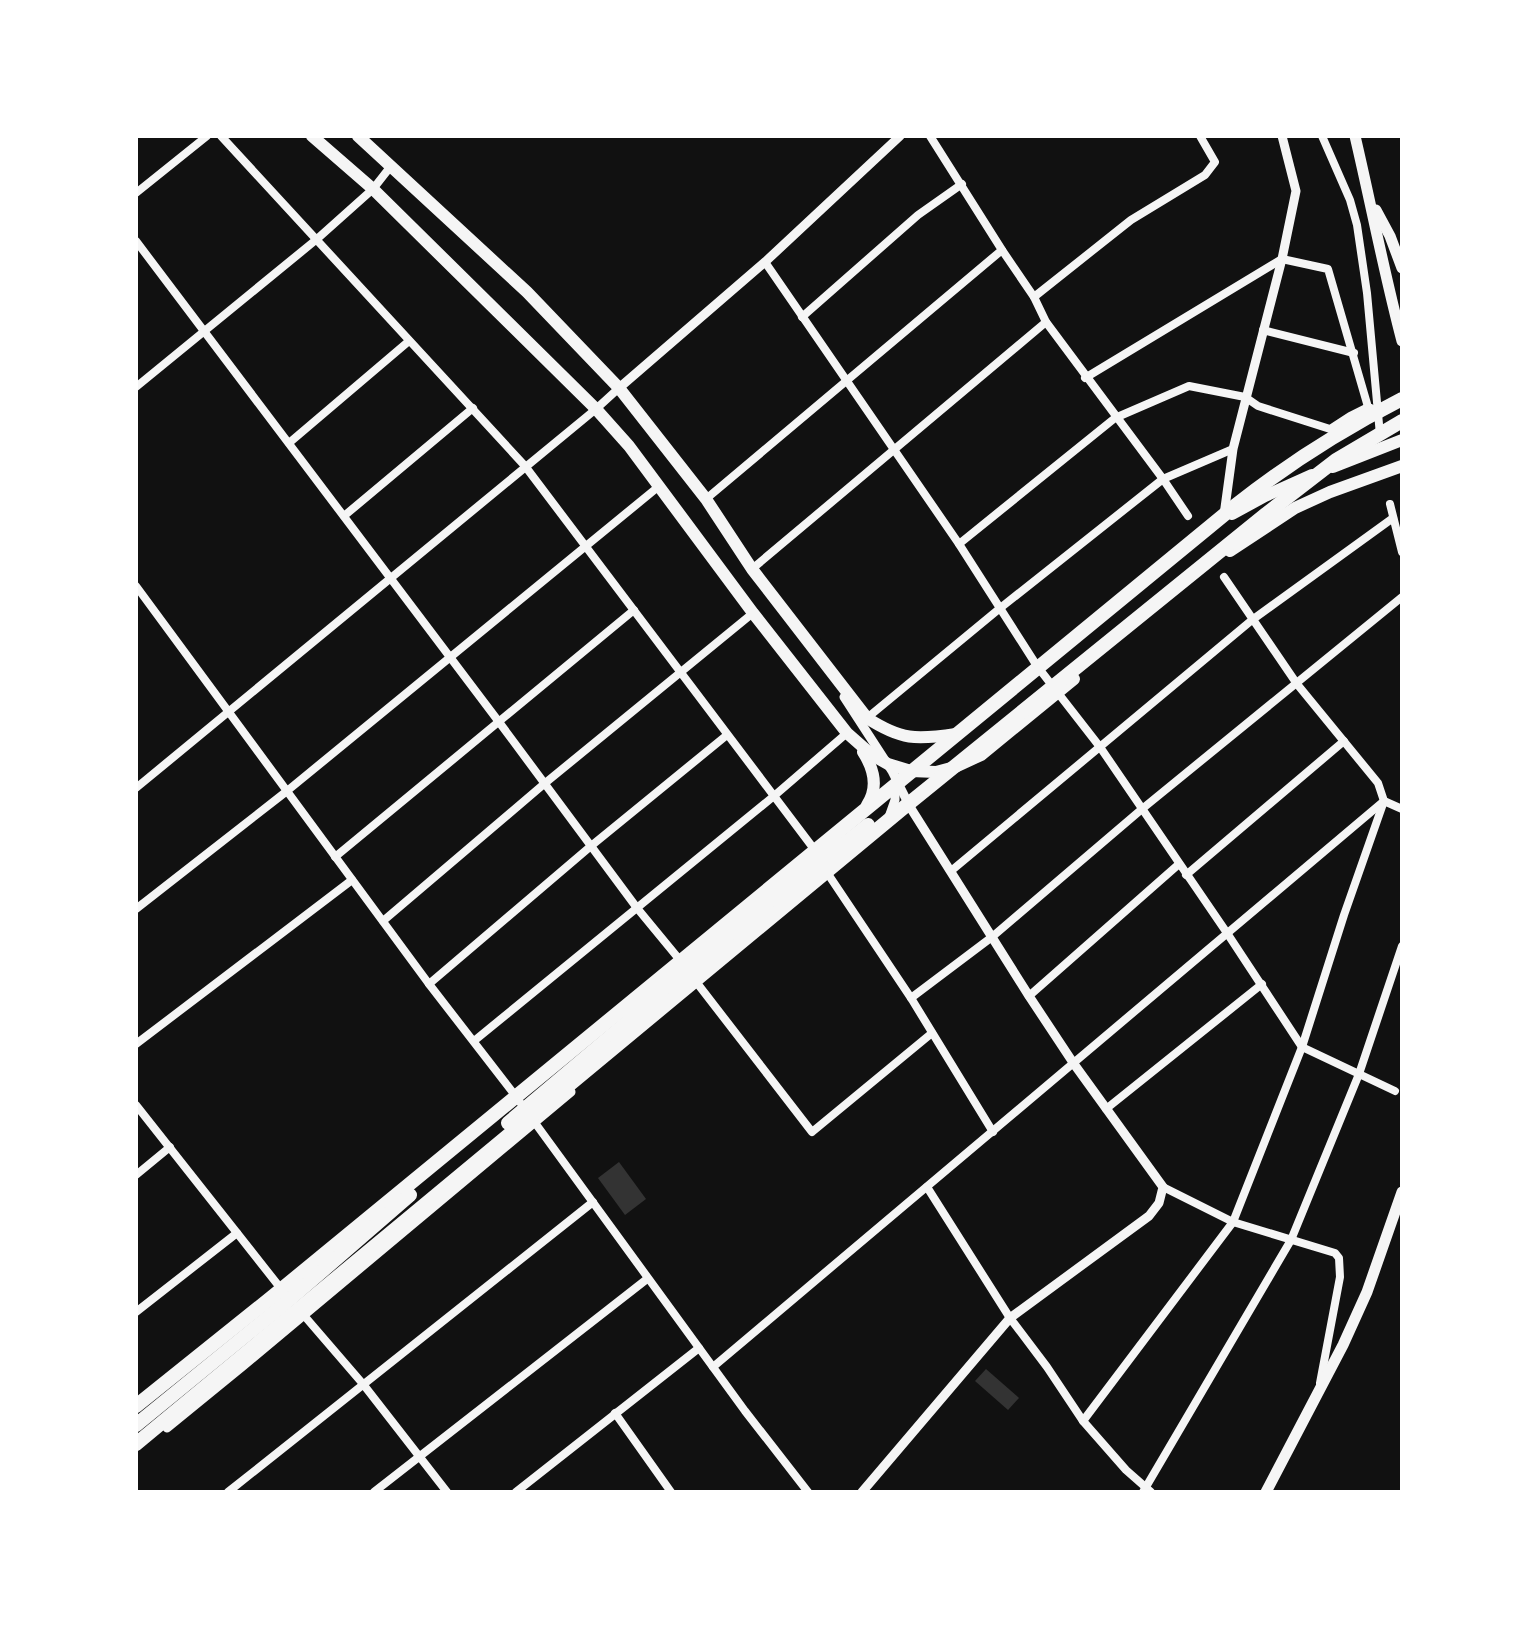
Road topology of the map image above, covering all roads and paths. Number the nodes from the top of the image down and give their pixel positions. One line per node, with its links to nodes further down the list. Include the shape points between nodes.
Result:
1 (207, 136): 14 (street)
2 (221, 136): 18 (street)
3 (312, 136): 13 (highway)
4 (358, 136): 11 (highway)
5 (900, 136): 22 (street)
6 (930, 136): 12 (street)
7 (1200, 136): 24 (street, via 1215,162 1205,175 1131,220)
8 (1282, 136): 21 (street, via 1296,191)
9 (1322, 136): 17 (street)
10 (1355, 136): 15 (main road)
11 (391, 166): 13 (street); 35 (highway, via 527,292)
12 (962, 184): 20 (street); 25 (street, via 918,215)
13 (373, 189): 18 (street); 40 (highway)
14 (136, 193)
15 (1370, 198): 16 (main road); 23 (main road)
16 (1375, 222): 17 (street); 30 (main road)
17 (1357, 225): 39 (street, via 1367,293)
18 (317, 239): 28 (street); 29 (street)
19 (136, 241): 28 (street)
20 (1002, 250): 24 (street); 33 (street)
21 (1282, 259): 27 (street); 31 (street, via 1328,269); 32 (street)
22 (765, 262): 25 (street); 35 (street)
23 (1402, 268)
24 (1034, 297): 26 (street)
25 (802, 317): 33 (street)
26 (1046, 322): 32 (street); 47 (street)
27 (1263, 330): 31 (street); 36 (street)
28 (204, 331): 34 (street); 45 (street)
29 (409, 341): 38 (street); 45 (street)
30 (1402, 341)
31 (1354, 353): 39 (street)
32 (1085, 378): 41 (street)
33 (846, 380): 47 (street); 52 (street)
34 (136, 387)
35 (619, 388): 40 (street); 52 (highway)
36 (1245, 397): 39 (street, via 1330,429); 41 (street, via 1189,386); 46 (street)
37 (1402, 399): 123 (highway, via 1269,479)
38 (473, 408): 48 (street); 54 (street)
39 (1373, 408): 43 (street)
40 (596, 409): 48 (street); 51 (highway)
41 (1115, 418): 50 (street); 58 (street)
42 (1402, 421): 85 (highway, via 1314,476)
43 (1381, 439)
44 (1402, 440): 57 (highway, via 1299,480)
45 (289, 443): 54 (street)
46 (1233, 449): 50 (street); 57 (street)
47 (893, 450): 58 (street); 61 (street)
48 (525, 466): 59 (street); 63 (street)
49 (1402, 466): 75 (highway, via 1295,508 1232,549)
50 (1163, 479): 55 (street); 66 (street)
51 (658, 487): 59 (street); 68 (highway)
52 (706, 499): 61 (highway)
53 (1390, 504): 56 (street)
54 (344, 516): 63 (street)
55 (1188, 516)
56 (1393, 518): 60 (street); 69 (street)
57 (1223, 519): 72 (highway, via 1195,534)
58 (959, 544): 66 (street)
59 (586, 546): 67 (street); 71 (street)
60 (1402, 552)
61 (752, 569): 70 (highway)
62 (1224, 577): 69 (street)
63 (390, 579): 71 (street); 76 (street)
64 (136, 586): 76 (street)
65 (1402, 597): 74 (street)
66 (999, 609): 72 (street); 77 (street)
67 (634, 610): 73 (street); 78 (street)
68 (753, 613): 73 (street); 79 (highway)
69 (1252, 620): 74 (street); 84 (street)
70 (819, 656): 77 (highway); 88 (street)
71 (450, 658): 78 (street); 90 (street)
72 (1037, 666): 75 (street); 80 (highway)
73 (681, 673): 81 (street); 87 (street)
74 (1297, 684): 82 (street); 94 (street)
75 (1057, 692): 84 (street); 85 (highway)
76 (229, 713): 89 (street); 90 (street)
77 (867, 718): 80 (highway, via 912,738)
78 (499, 722): 87 (street); 99 (street)
79 (847, 733): 83 (highway); 91 (street)
80 (956, 734): 88 (highway)
81 (727, 735): 91 (street); 97 (street)
82 (1344, 741): 92 (street, via 1378,783); 103 (street)
83 (858, 745): 86 (highway); 88 (highway)
84 (1100, 747): 94 (street); 101 (street)
85 (982, 750): 88 (street); 88 (highway, via 955,767); 142 (highway, via 926,780 748,920 429,1190); 153 (highway)
86 (874, 774): 88 (highway); 93 (highway)
87 (544, 784): 97 (street); 107 (street)
88 (899, 785): 93 (highway); 96 (street); 96 (street); 101 (street)
89 (136, 788)
90 (287, 791): 99 (street); 106 (street)
91 (774, 796): 98 (street); 105 (street)
92 (1384, 801): 95 (street); 108 (street); 120 (street)
93 (867, 805): 98 (street)
94 (1142, 809): 100 (street); 109 (street)
95 (1402, 809)
96 (884, 827): 102 (street)
97 (591, 846): 105 (street); 113 (street)
98 (814, 849): 111 (street)
99 (335, 857): 104 (street)
100 (1179, 864): 103 (street); 115 (street)
101 (951, 871): 109 (street)
102 (828, 874): 112 (street); 116 (street)
103 (1186, 875): 108 (street)
104 (352, 880): 107 (street); 119 (street)
105 (637, 908): 111 (street); 118 (street)
106 (136, 909)
107 (383, 921): 113 (street)
108 (1227, 933): 114 (street); 121 (street)
109 (992, 937): 115 (street); 116 (street)
110 (1402, 946): 122 (street)
111 (679, 959): 125 (street)
112 (697, 983): 117 (street, via 812,1132); 128 (street)
113 (429, 984): 118 (street)
114 (1262, 984): 120 (street); 127 (street)
115 (1029, 996): 121 (street)
116 (911, 998): 117 (street)
117 (932, 1033): 129 (street)
118 (474, 1041): 125 (street)
119 (136, 1044)
120 (1302, 1047): 122 (street); 136 (street)
121 (1074, 1064): 127 (street); 129 (street)
122 (1359, 1074): 124 (street); 138 (street)
123 (528, 1086): 149 (highway); 152 (highway, via 382,1220)
124 (1395, 1091)
125 (514, 1094): 128 (street); 140 (street)
126 (136, 1105): 130 (street)
127 (1106, 1109): 133 (street)
128 (535, 1124): 135 (street); 142 (street)
129 (993, 1132): 132 (street)
130 (170, 1147): 131 (street); 137 (street)
131 (136, 1175)
132 (927, 1187): 143 (street); 146 (street)
133 (1163, 1187): 136 (street); 143 (street, via 1149,1216)
134 (1402, 1192): 148 (main road, via 1367,1292)
135 (593, 1202): 139 (street); 147 (street)
136 (1233, 1222): 138 (street); 151 (street)
137 (237, 1233): 140 (street); 141 (street)
138 (1291, 1240): 148 (street, via 1339,1258 1339,1289); 156 (street)
139 (647, 1279): 144 (street); 155 (street)
140 (281, 1288): 142 (street); 149 (street)
141 (136, 1312)
142 (301, 1312): 145 (highway); 147 (street)
143 (1010, 1318): 151 (street); 163 (street)
144 (699, 1348): 146 (street); 150 (street)
145 (243, 1366): 154 (street)
146 (713, 1367): 162 (street)
147 (363, 1384): 155 (street); 157 (street)
148 (1319, 1392): 164 (main road)
149 (136, 1406)
150 (615, 1413): 160 (street); 161 (street)
151 (1083, 1421): 156 (street)
152 (136, 1425)
153 (136, 1444)
154 (136, 1452)
155 (419, 1457): 158 (street); 159 (street)
156 (1146, 1490)
157 (228, 1492)
158 (374, 1492)
159 (447, 1492)
160 (516, 1492)
161 (671, 1492)
162 (808, 1492)
163 (862, 1492)
164 (1266, 1492)

